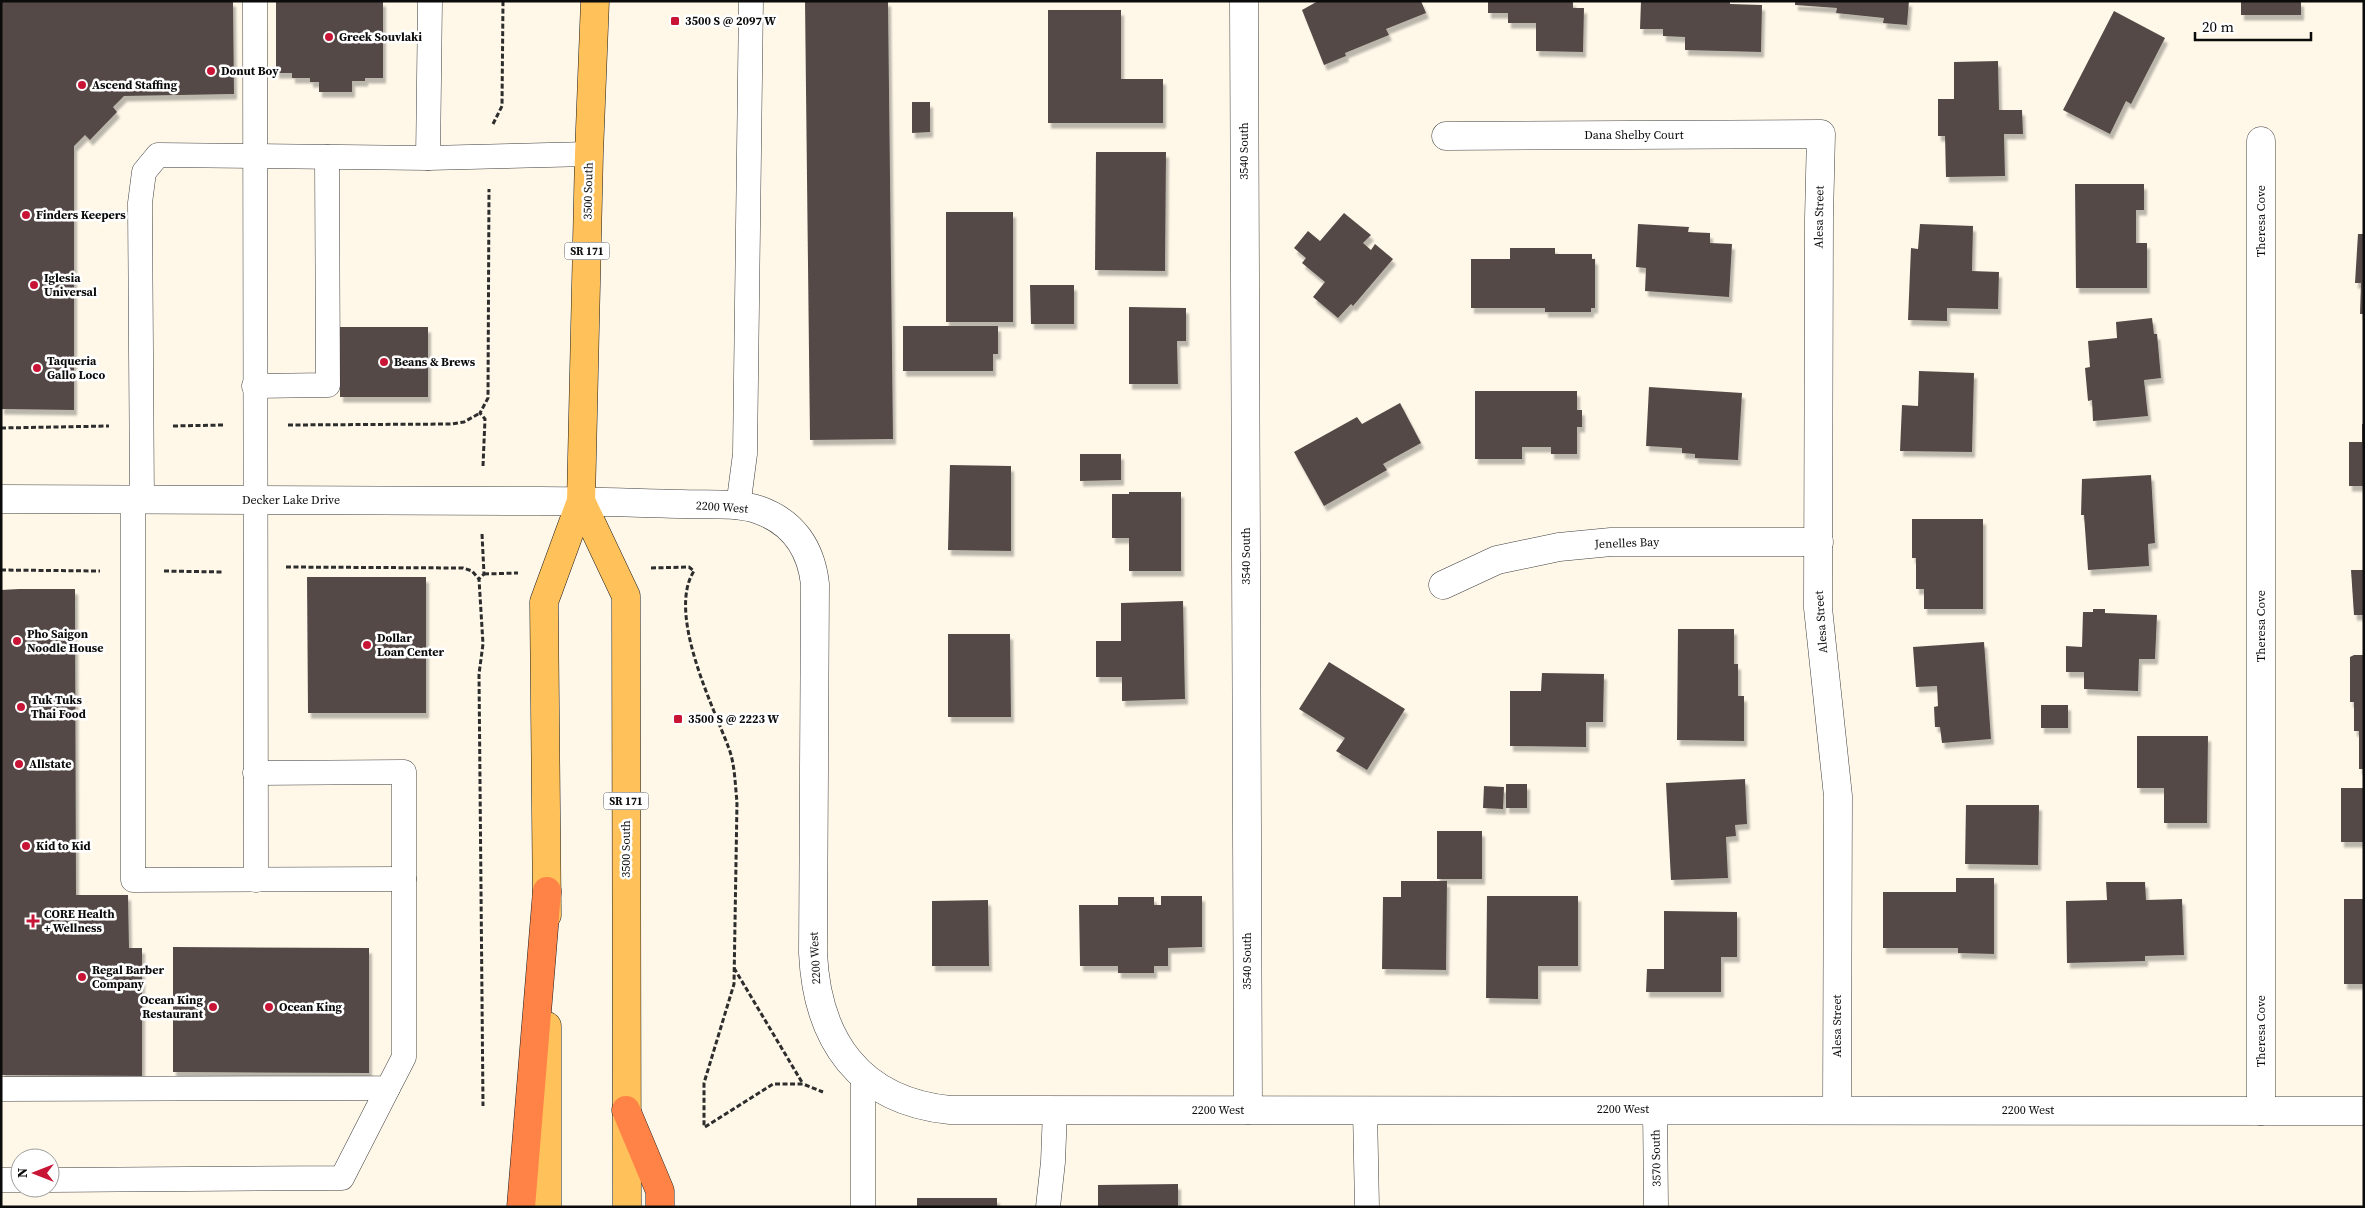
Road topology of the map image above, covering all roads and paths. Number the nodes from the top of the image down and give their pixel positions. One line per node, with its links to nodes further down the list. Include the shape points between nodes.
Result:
1 (255, 1): 12 (lane)
2 (430, 1): 14 (lane)
3 (503, 1): 7 (path, via 502,106)
4 (595, 1): 11 (main road, 3500 South / SR 171)
5 (751, 1): 28 (lane, via 745,454)
6 (1244, 1): 47 (street, 3540 South)
7 (492, 127)
8 (1821, 134): 9 (street, Dana Shelby Court); 29 (street, Alesa Street)
9 (1446, 136)
10 (2261, 141): 50 (street, Theresa Cove)
11 (589, 154): 14 (lane); 27 (main road, 3500 South / SR 171)
12 (254, 157): 13 (lane); 16 (lane); 25 (lane, via 158,156 144,172 140,204)
13 (327, 157): 14 (lane); 16 (lane, via 328,385)
14 (428, 158)
15 (489, 181): 17 (path, via 488,398)
16 (254, 386): 26 (lane)
17 (480, 413): 18 (path); 22 (path, via 464,422 451,424)
18 (485, 419)
19 (233, 425): 21 (path)
20 (115, 426): 23 (path)
21 (170, 426)
22 (280, 426)
23 (1, 428)
24 (1, 499): 25 (street, Decker Lake Drive)
25 (138, 499): 26 (street, Decker Lake Drive); 35 (lane, via 133,880)
26 (254, 500): 27 (street, Decker Lake Drive); 33 (lane)
27 (581, 501): 28 (street, 2200 West); 36 (main road, 3500 South / SR 171, via 544,602); 45 (main road, 3500 South / SR 171, via 626,596)
28 (738, 507): 38 (street, 2200 West, via 756,509 786,524 798,536 813,568 814,982 826,1023 836,1043)
29 (1819, 542): 32 (street, Jenelles Bay, via 1611,542 1558,547 1497,560); 49 (street, Alesa Street, via 1818,608 1838,796)
30 (689, 567): 37 (path, via 694,571 686,589 691,644 712,710 729,747 734,775 737,802)
31 (484, 574): 43 (path, via 479,579 483,644 479,674)
32 (1443, 585)
33 (255, 773): 34 (lane, via 404,772); 35 (lane)
34 (404, 879): 35 (lane); 40 (lane, via 404,1058)
35 (256, 880)
36 (547, 891): 53 (highway); 54 (main road, 3500 South / SR 171)
37 (734, 968): 39 (path); 39 (path, via 734,984 704,1083 704,1127 773,1084)
38 (863, 1076): 46 (street, 2200 West, via 904,1101 926,1108); 57 (lane)
39 (803, 1084): 42 (path)
40 (388, 1088): 41 (lane); 52 (lane, via 342,1178)
41 (1, 1089)
42 (823, 1092)
43 (483, 1106)
44 (1655, 1109): 48 (street, 2200 West); 49 (street, 2200 West); 60 (lane, 3570 South)
45 (626, 1110): 55 (main road, 3500 South / SR 171); 56 (highway, via 660,1191)
46 (1055, 1110): 47 (street, 2200 West); 58 (lane)
47 (1248, 1110): 48 (street, 2200 West)
48 (1365, 1110): 59 (lane)
49 (1837, 1110): 50 (street, 2200 West)
50 (2261, 1111): 51 (street, 2200 West)
51 (2364, 1111)
52 (60, 1180)
53 (521, 1207)
54 (547, 1207)
55 (627, 1207)
56 (660, 1207)
57 (862, 1207)
58 (1048, 1207)
59 (1367, 1207)
60 (1656, 1207)

